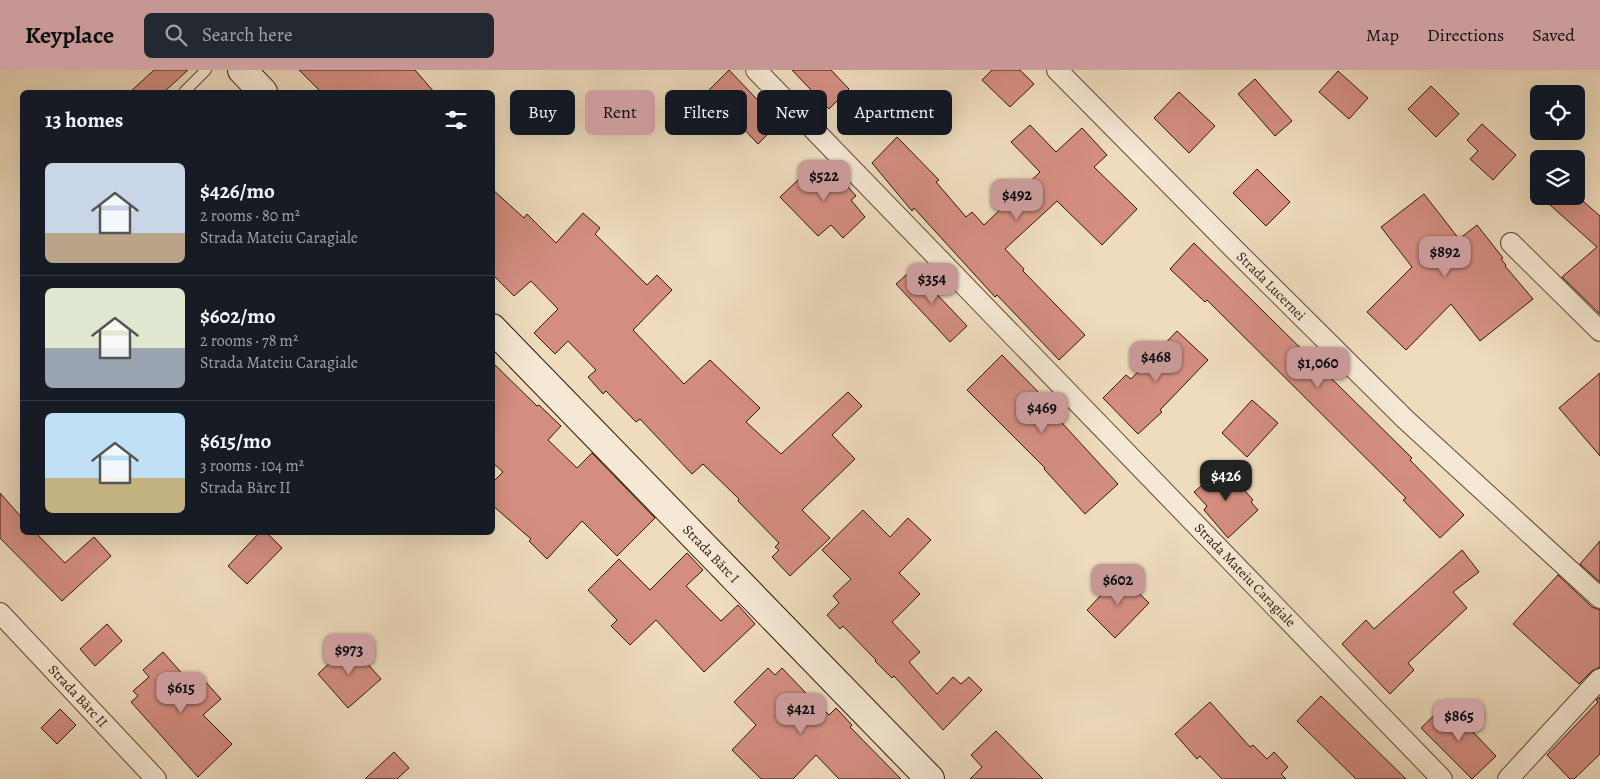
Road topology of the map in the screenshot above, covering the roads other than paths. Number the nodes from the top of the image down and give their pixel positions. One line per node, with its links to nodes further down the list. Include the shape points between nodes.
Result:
1 (206, 70): 5 (lane)
2 (242, 70): 6 (street)
3 (756, 70): 15 (street, Strada Mateiu Caragiale)
4 (1057, 70): 10 (street, Strada Lucernei, via 1405,419)
5 (186, 90)
6 (262, 90)
7 (1511, 243): 9 (street)
8 (495, 331): 14 (street, Strada Bărc I)
9 (1600, 331)
10 (1600, 598)
11 (0, 613): 13 (street, Strada Bărc II)
12 (1600, 678): 16 (street)
13 (156, 779)
14 (930, 779)
15 (1442, 779)
16 (1508, 779)

